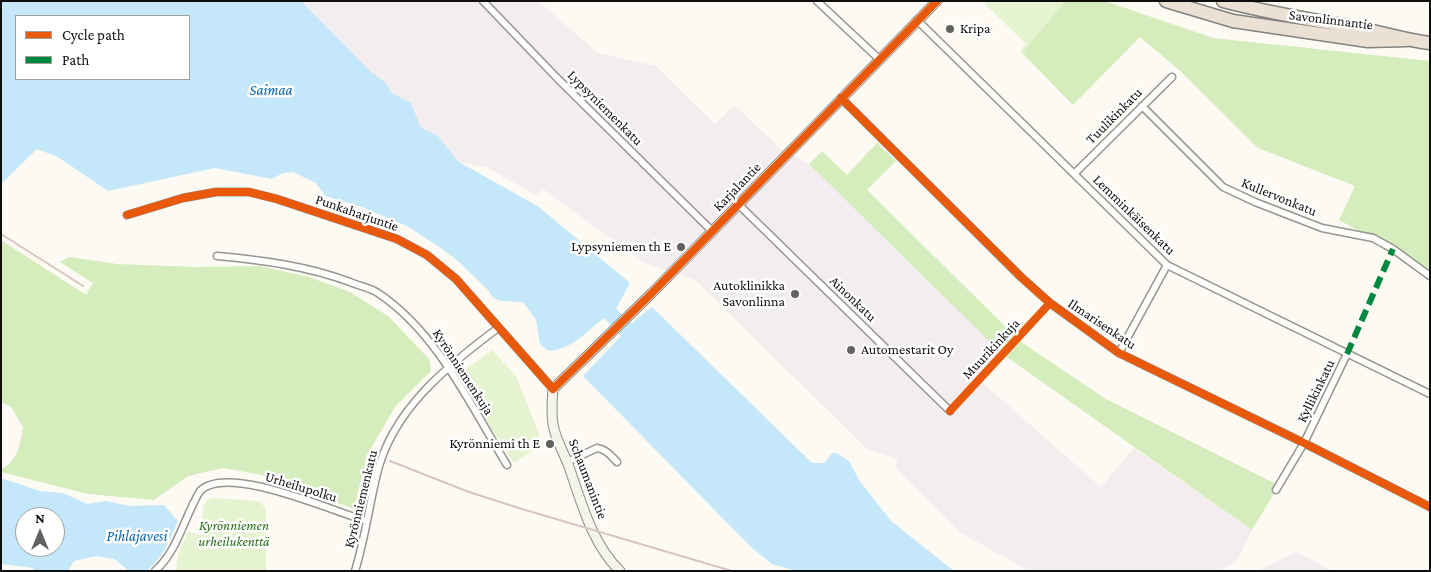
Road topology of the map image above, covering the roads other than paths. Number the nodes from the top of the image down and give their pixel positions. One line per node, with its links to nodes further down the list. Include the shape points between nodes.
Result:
1 (483, 1): 16 (street, Lypsyniemenkatu)
2 (817, 1): 9 (street)
3 (937, 1): 6 (street, Karjalantie)
4 (1166, 1): 7 (highway, Savonlinnantie, via 1233,22 1368,41)
5 (1223, 1): 7 (highway, Savonlinnantie)
6 (917, 20): 9 (street, Karjalantie); 13 (street, Lemminkäisenkatu)
7 (1407, 40): 8 (highway, Savonlinnantie)
8 (1430, 43)
9 (879, 59): 11 (street, Karjalantie)
10 (1172, 76): 12 (street, Tuulikinkatu)
11 (841, 98): 14 (street, Karjalantie); 21 (street, Ilmarisenkatu, via 1043,297)
12 (1142, 106): 13 (street, Tuulikinkatu); 19 (street, Kullervonkatu, via 1222,187 1322,228 1373,238)
13 (1074, 174): 18 (street, Lemminkäisenkatu)
14 (738, 204): 16 (street, Karjalantie); 26 (street, Ainonkatu)
15 (127, 215): 20 (street, Punkaharjuntie, via 216,192 248,192 277,199 398,239 427,255 456,280)
16 (712, 232): 24 (street, Karjalantie)
17 (217, 256): 23 (street, Kyrönniemenkuja, via 292,266 327,274 377,292 415,323)
18 (1167, 265): 21 (street); 22 (street, Lemminkäisenkatu)
19 (1430, 276)
20 (498, 328): 23 (street, Kyrönniemenkatu); 24 (street, Punkaharjuntie)
21 (1119, 354): 27 (street, Ilmarisenkatu)
22 (1347, 354): 25 (street, Lemminkäisenkatu); 27 (street, Kyllikinkatu)
23 (448, 368): 30 (street, Kyrönniemenkuja); 33 (street, Kyrönniemenkatu, via 406,412 388,441 377,473)
24 (553, 389): 28 (street, Schaumanintie, via 553,427)
25 (1430, 394)
26 (950, 411)
27 (1304, 443): 31 (street, Kyllikinkatu); 32 (street, Ilmarisenkatu)
28 (567, 462): 29 (street, via 597,448); 36 (street, Schaumanintie, via 597,539)
29 (617, 462)
30 (507, 465)
31 (1276, 490)
32 (1430, 506)
33 (367, 521): 34 (street, Urheilupolku, via 283,491 248,484 215,483 200,490 174,548); 35 (street, Kyrönniemenkatu)
34 (155, 571)
35 (355, 571)
36 (620, 571)

